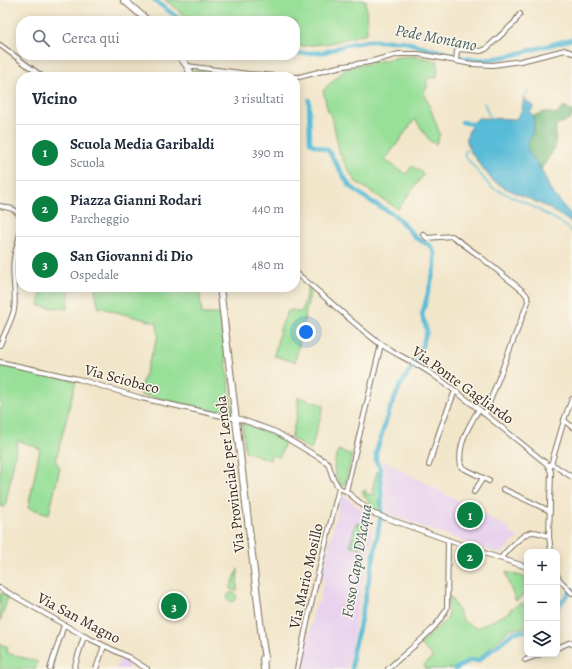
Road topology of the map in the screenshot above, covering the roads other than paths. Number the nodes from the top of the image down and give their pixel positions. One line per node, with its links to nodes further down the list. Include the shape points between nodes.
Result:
1 (124, 0): 3 (main road)
2 (520, 14): 9 (street, via 486,49 459,49)
3 (142, 16)
4 (0, 45): 6 (street)
5 (572, 53): 9 (street, via 565,50 494,65)
6 (16, 57)
7 (20, 60): 11 (street)
8 (182, 60): 10 (main road)
9 (457, 61): 14 (street, via 419,54 399,54)
10 (187, 66): 12 (main road); 13 (street)
11 (36, 72)
12 (190, 72)
13 (233, 72)
14 (300, 77)
15 (0, 206): 16 (street)
16 (16, 211)
17 (423, 234): 27 (street, via 427,238 452,236 527,296 528,302)
18 (16, 248): 22 (street, via 12,276 14,311)
19 (300, 276): 21 (street, Via Ponte Gagliardo)
20 (221, 292): 28 (main road, Via Provinciale per Lenola)
21 (381, 344): 24 (street, Via Ponte Gagliardo, via 417,364); 38 (street)
22 (0, 345)
23 (0, 362): 28 (street, Via Sciobaco, via 78,379 142,398)
24 (455, 391): 26 (street, Via Ponte Gagliardo); 31 (street)
25 (572, 399): 29 (street)
26 (479, 409): 27 (street, Via Ponte Gagliardo); 33 (street, via 463,439 460,458 461,466)
27 (485, 414): 32 (street, Via Ponte Gagliardo)
28 (237, 418): 36 (street, Via Sciobaco, via 276,432 324,460 328,463); 60 (main road, Via Provinciale per Lenola, via 266,659)
29 (564, 420): 30 (street); 32 (street)
30 (572, 427)
31 (429, 465)
32 (550, 466): 34 (street, Via Ponte Gagliardo, via 555,466); 40 (street)
33 (483, 478): 35 (street); 39 (street)
34 (572, 478)
35 (489, 481)
36 (339, 488): 38 (street); 61 (street, Via Mario Mosillo)
37 (503, 489): 40 (street)
38 (346, 491): 42 (street, via 372,512)
39 (474, 492)
40 (550, 511): 41 (street)
41 (549, 536): 43 (street); 44 (street, via 528,533)
42 (448, 540): 44 (street); 62 (street, via 447,608 442,617 414,646)
43 (551, 549)
44 (501, 558): 45 (street)
45 (524, 566)
46 (560, 580): 48 (street)
47 (0, 588): 49 (street, Via San Magno)
48 (572, 593)
49 (64, 625): 50 (street, Via San Magno); 56 (street)
50 (84, 636): 52 (street, Via San Magno); 57 (street)
51 (572, 644): 53 (street, via 571,642)
52 (104, 646): 58 (street); 59 (street, Via San Magno)
53 (560, 646)
54 (533, 657): 55 (street)
55 (525, 660)
56 (50, 669)
57 (74, 669)
58 (96, 669)
59 (147, 669)
60 (265, 669)
61 (298, 669)
62 (388, 669)

